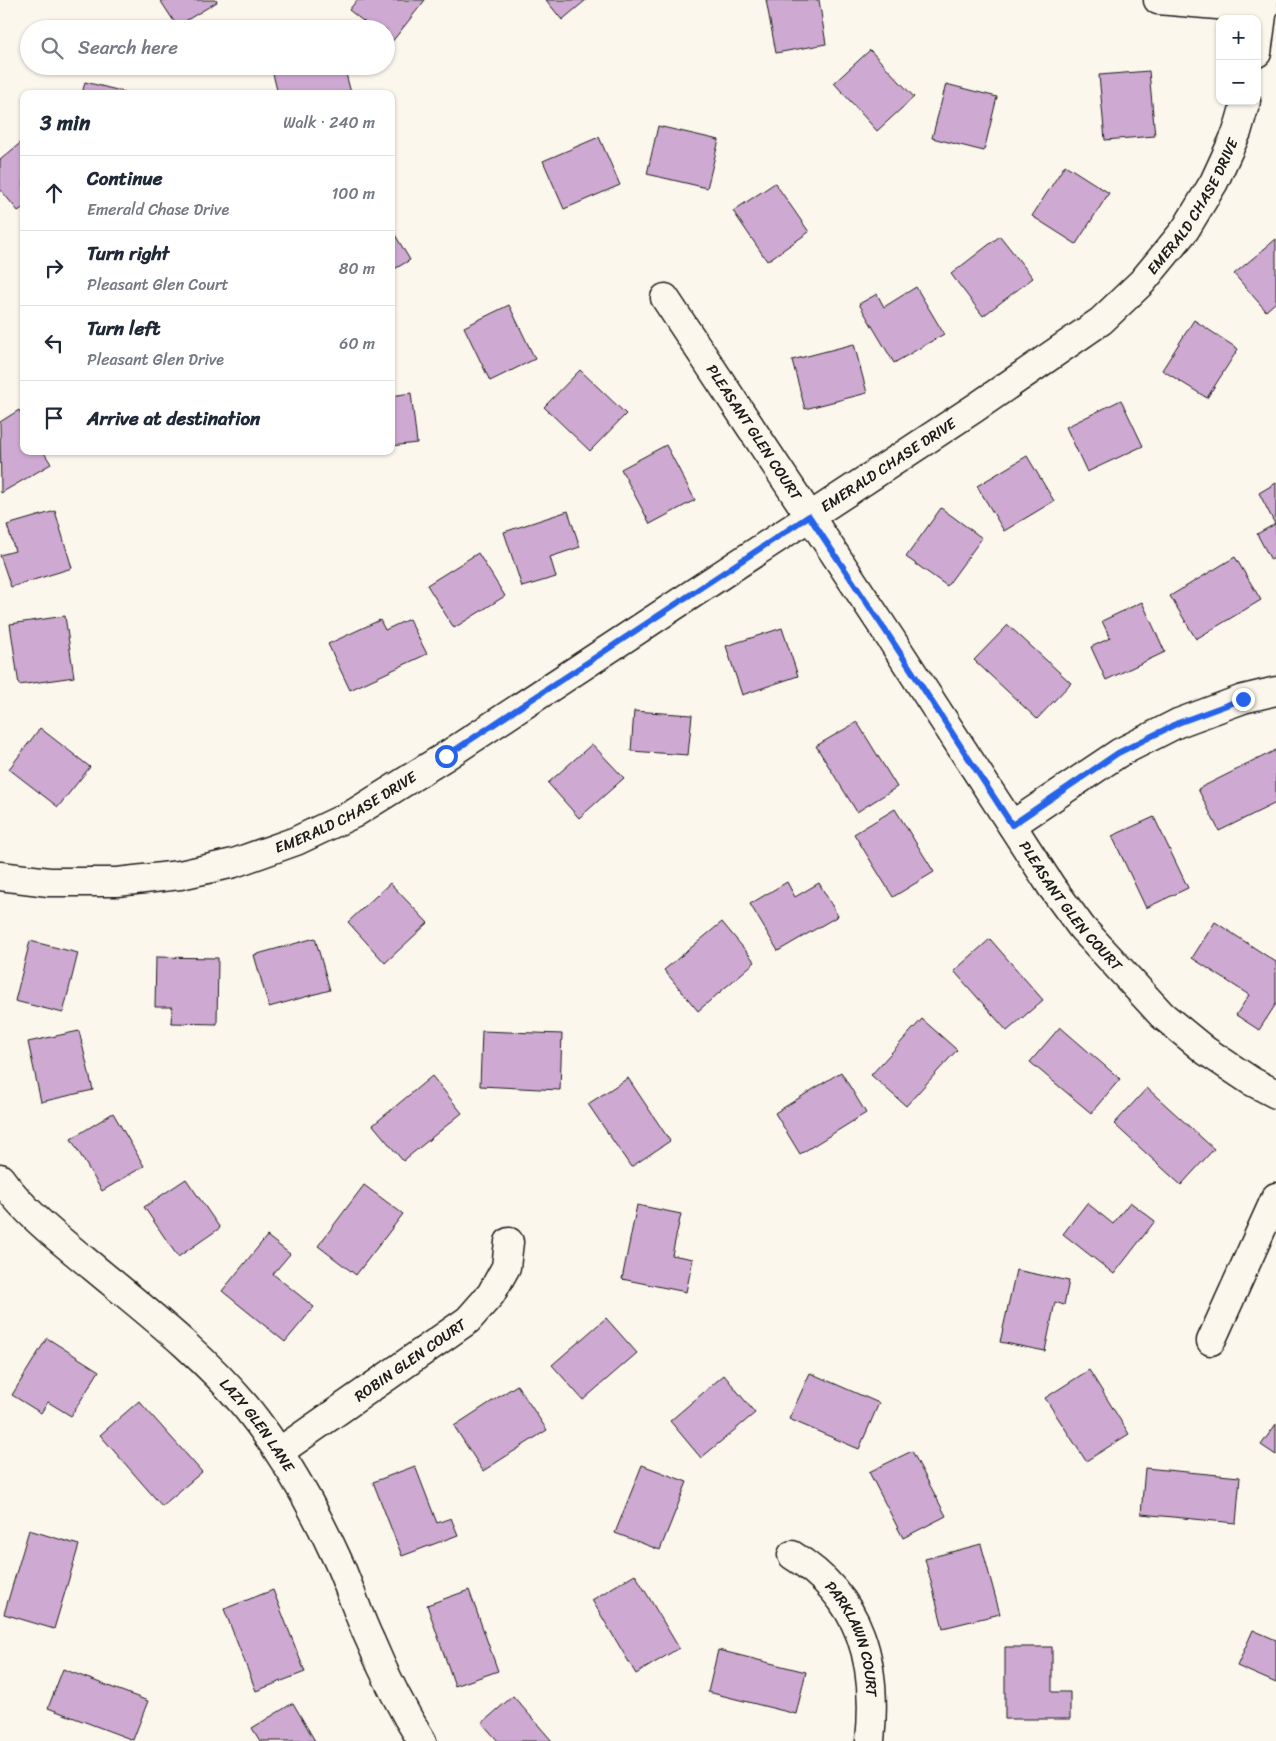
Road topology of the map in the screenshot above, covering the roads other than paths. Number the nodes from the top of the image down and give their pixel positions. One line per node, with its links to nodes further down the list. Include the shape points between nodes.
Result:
1 (1158, 0): 2 (street)
2 (1264, 5): 3 (street)
3 (1261, 26)
4 (1245, 105): 6 (street, EMERALD CHASE DRIVE, via 1237,132 1214,182 1185,230 1142,282 1080,337)
5 (665, 298): 6 (street, PLEASANT GLEN COURT)
6 (809, 516): 8 (street, PLEASANT GLEN COURT); 9 (street, EMERALD CHASE DRIVE, via 446,756 353,814 296,842 234,863 180,875 117,882 49,882)
7 (1276, 691): 8 (street, via 1243,699 1178,723 1118,753)
8 (1012, 825): 10 (street, PLEASANT GLEN COURT, via 1050,886 1082,928 1162,1015 1206,1051)
9 (0, 876)
10 (1276, 1094)
11 (0, 1178): 15 (street, LAZY GLEN LANE, via 43,1226 199,1357 246,1407)
12 (1276, 1197): 14 (street)
13 (509, 1242): 15 (street, ROBIN GLEN COURT, via 506,1267 491,1294 468,1320)
14 (1210, 1341)
15 (279, 1452): 17 (street, LAZY GLEN LANE, via 315,1513 399,1705)
16 (792, 1555): 18 (street, PARKLAWN COURT, via 830,1584 848,1608 862,1638 870,1670 874,1709)
17 (422, 1741)
18 (870, 1741)

